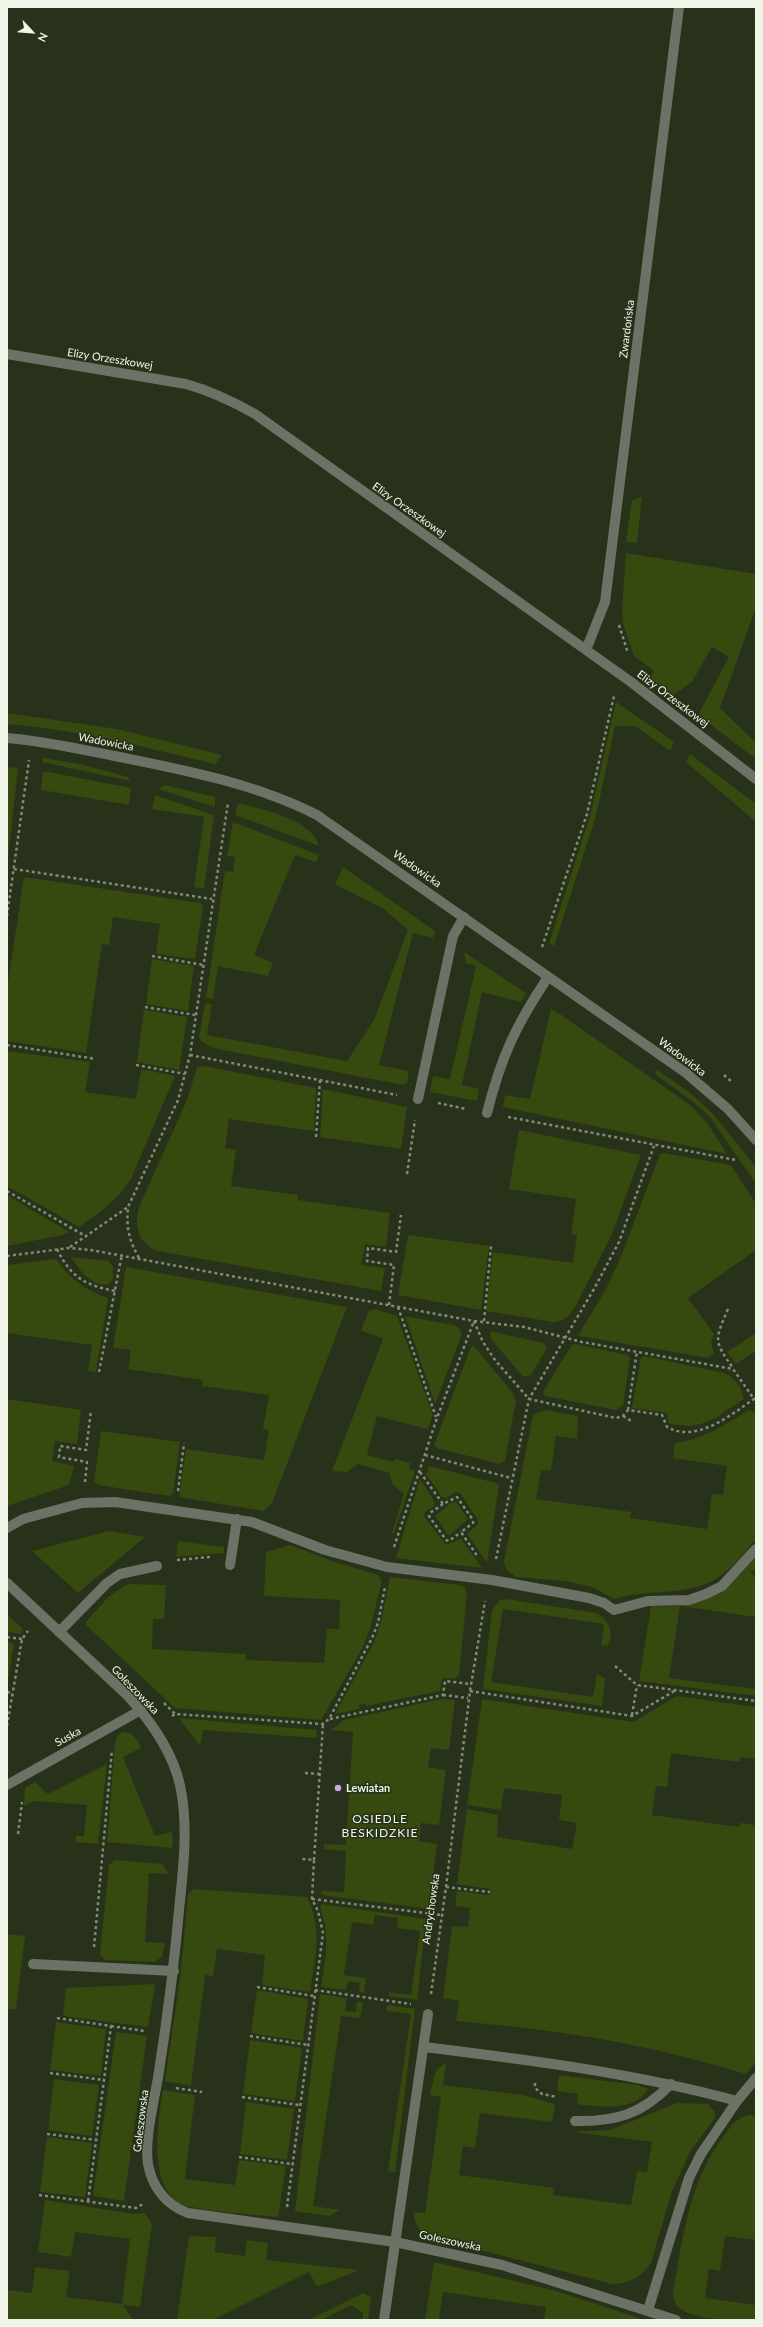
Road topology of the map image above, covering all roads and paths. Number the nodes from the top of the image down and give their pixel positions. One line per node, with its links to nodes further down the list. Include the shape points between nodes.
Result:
1 (679, 7): 3 (street, Zwardońska)
2 (7, 354): 4 (street, Elizy Orzeszkowej, via 186,384 214,392 234,402 255,414)
3 (605, 602): 4 (street, Zwardońska); 5 (path, via 619,608 619,623)
4 (586, 650): 9 (street, Elizy Orzeszkowej, via 686,723)
5 (629, 656)
6 (615, 694): 17 (path, via 587,814 547,936)
7 (7, 738): 8 (street, Wadowicka)
8 (32, 740): 10 (street, Wadowicka); 11 (path)
9 (756, 779)
10 (232, 782): 13 (path); 15 (street, Wadowicka, via 272,794 317,816)
11 (14, 869): 12 (path); 13 (path)
12 (9, 891): 14 (path)
13 (212, 899): 18 (path)
14 (7, 916)
15 (464, 918): 17 (street, Wadowicka); 28 (street, via 453,936)
16 (152, 956): 18 (path)
17 (531, 964): 19 (street, Wadowicka)
18 (203, 965): 21 (path)
19 (548, 976): 29 (street, via 519,1022 506,1049); 31 (street, Wadowicka, via 686,1073 728,1110)
20 (144, 1007): 21 (path)
21 (195, 1015): 23 (path)
22 (7, 1045): 24 (path)
23 (190, 1055): 26 (path); 27 (path)
24 (96, 1059)
25 (136, 1065): 26 (path)
26 (185, 1074): 36 (path, via 178,1100)
27 (320, 1080): 28 (path); 30 (path)
28 (418, 1099): 29 (path); 34 (path)
29 (487, 1113): 32 (path)
30 (316, 1137)
31 (756, 1140)
32 (654, 1146): 33 (path); 51 (path, Andrychowska, via 619,1242)
33 (736, 1160)
34 (407, 1174)
35 (7, 1191): 38 (path)
36 (128, 1207): 38 (path); 44 (path, via 126,1226 130,1241)
37 (401, 1215): 46 (path, via 396,1252 368,1248 367,1261 394,1264)
38 (87, 1237): 40 (path)
39 (491, 1246): 50 (path)
40 (69, 1248): 41 (path); 42 (path)
41 (57, 1249): 43 (path); 45 (path, via 74,1275 94,1286)
42 (122, 1254): 44 (path); 45 (path)
43 (7, 1256)
44 (140, 1258): 46 (path)
45 (115, 1291): 54 (path)
46 (389, 1305): 47 (path)
47 (398, 1306): 49 (path); 60 (path)
48 (728, 1308): 53 (path, via 717,1342)
49 (474, 1321): 50 (path); 55 (path, via 483,1342 495,1360); 60 (path)
50 (484, 1321): 51 (path, via 524,1327)
51 (565, 1338): 52 (path); 55 (path, Andrychowska)
52 (637, 1351): 53 (path); 57 (path)
53 (733, 1369): 56 (path)
54 (99, 1372)
55 (529, 1398): 59 (path, via 616,1418); 65 (path, Andrychowska)
56 (755, 1399): 57 (path, via 712,1425 681,1432 667,1427 662,1415)
57 (628, 1410): 59 (path)
58 (91, 1411): 66 (path, via 86,1450 60,1446 58,1457 87,1462)
59 (623, 1416): 61 (path)
60 (437, 1418): 63 (path)
61 (633, 1422)
62 (184, 1443): 68 (path)
63 (425, 1455): 64 (path); 65 (path)
64 (419, 1471): 67 (path); 75 (path)
65 (512, 1478): 76 (path, Andrychowska)
66 (82, 1503): 68 (street, via 115,1502); 70 (street, via 23,1519)
67 (443, 1504): 71 (path, via 458,1497 473,1520 473,1523); 71 (path, via 429,1516 446,1540 449,1541)
68 (176, 1511): 69 (street)
69 (236, 1519): 73 (street); 75 (street, via 271,1528 325,1550)
70 (7, 1528)
71 (461, 1532): 76 (path)
72 (756, 1549): 76 (street, via 722,1586 706,1594 689,1600 648,1601 614,1610 589,1598)
73 (230, 1565)
74 (157, 1566): 79 (street, via 120,1574 107,1583)
75 (388, 1567): 76 (street); 94 (path, via 378,1623)
76 (492, 1580): 83 (path, Andrychowska, via 481,1615)
77 (7, 1583): 78 (street, Goleszowska)
78 (42, 1617): 79 (street, Goleszowska); 81 (path)
79 (59, 1632): 92 (street, Goleszowska)
80 (7, 1637): 81 (path)
81 (22, 1639): 88 (path)
82 (615, 1666): 84 (path)
83 (470, 1684): 86 (path, Andrychowska); 89 (path, via 446,1681)
84 (637, 1685): 85 (path); 93 (path)
85 (676, 1690): 91 (path); 93 (path)
86 (470, 1691): 90 (path, Andrychowska); 93 (path)
87 (7, 1692): 88 (path)
88 (13, 1693): 96 (path)
89 (443, 1695): 90 (path); 94 (path)
90 (468, 1698): 106 (path, Andrychowska)
91 (756, 1701)
92 (141, 1710): 97 (street, Suska); 98 (street, Goleszowska)
93 (632, 1716)
94 (329, 1719): 95 (path)
95 (323, 1724): 98 (path, via 175,1714); 100 (path)
96 (7, 1726)
97 (107, 1729): 101 (street, Suska); 111 (path, via 113,1744)
98 (156, 1729): 112 (street, Goleszowska, via 180,1784 185,1827)
99 (305, 1772): 100 (path)
100 (320, 1774): 105 (path)
101 (18, 1778): 102 (street, Suska); 103 (path, via 22,1794)
102 (7, 1784)
103 (18, 1834)
104 (302, 1859): 105 (path)
105 (314, 1860): 108 (path)
106 (446, 1887): 107 (path); 109 (path, Andrychowska)
107 (490, 1892)
108 (312, 1898): 109 (path); 114 (path, via 323,1934)
109 (442, 1915): 116 (path, Andrychowska)
110 (34, 1964): 111 (street)
111 (92, 1967): 112 (street)
112 (174, 1971): 119 (street, Goleszowska)
113 (257, 1987): 115 (path)
114 (315, 1990): 115 (path); 116 (path)
115 (314, 1996): 121 (path)
116 (429, 2010): 122 (street)
117 (57, 2018): 118 (path)
118 (111, 2026): 119 (path); 125 (path)
119 (165, 2034): 136 (street, Goleszowska, via 147,2148 152,2179)
120 (250, 2036): 121 (path)
121 (308, 2045): 129 (path)
122 (424, 2047): 126 (street, via 536,2060); 139 (street)
123 (50, 2073): 125 (path)
124 (756, 2078): 128 (street)
125 (104, 2080): 132 (path)
126 (671, 2084): 128 (street); 130 (street, via 657,2099 640,2110 604,2120)
127 (242, 2097): 129 (path)
128 (737, 2101): 140 (street, via 701,2154 689,2178)
129 (299, 2105): 134 (path)
130 (575, 2121)
131 (47, 2134): 132 (path)
132 (96, 2140): 137 (path)
133 (239, 2157): 134 (path)
134 (292, 2164): 138 (path)
135 (39, 2195): 137 (path)
136 (162, 2196): 137 (path, via 136,2208); 138 (street, Goleszowska, via 177,2209 188,2213)
137 (88, 2202)
138 (284, 2225): 139 (street, Goleszowska)
139 (396, 2242): 140 (street, Goleszowska, via 502,2265); 141 (street)
140 (648, 2310): 142 (street, Goleszowska)
141 (384, 2320)
142 (676, 2320)

